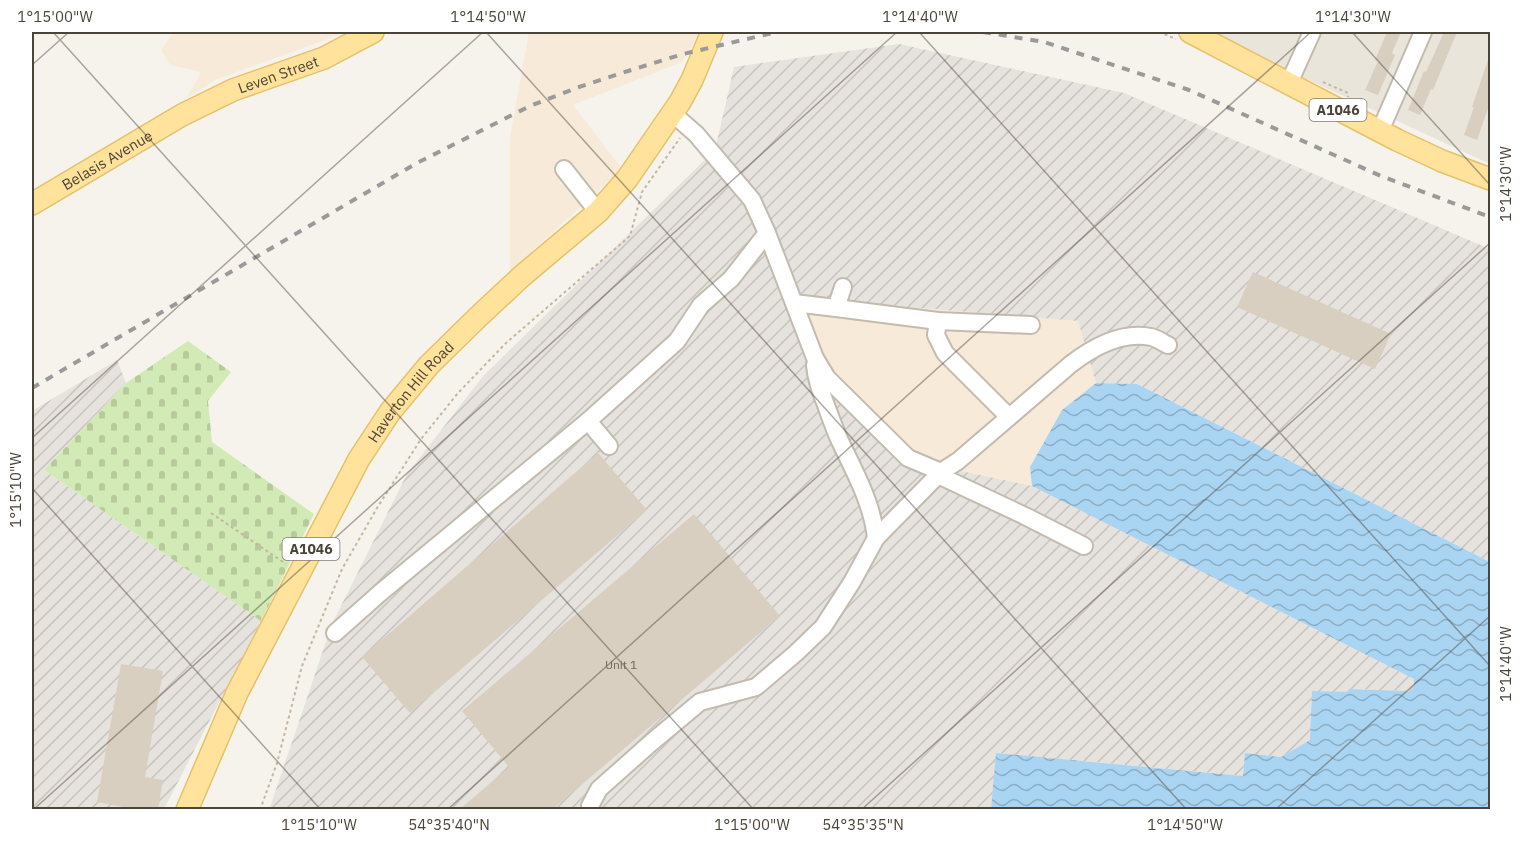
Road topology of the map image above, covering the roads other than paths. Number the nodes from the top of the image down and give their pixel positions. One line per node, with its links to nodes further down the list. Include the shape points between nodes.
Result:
1 (373, 32): 7 (main road, Leven Street, via 324,58 233,90)
2 (712, 32): 8 (main road, Haverton Hill Road / A1046)
3 (1190, 32): 6 (main road, A1046)
4 (1312, 32): 6 (street)
5 (1423, 32): 9 (street)
6 (1289, 83): 9 (main road, A1046)
7 (182, 115): 12 (main road, Belasis Avenue)
8 (680, 120): 13 (main road, Haverton Hill Road / A1046); 14 (street, via 752,200)
9 (1380, 131): 11 (main road, A1046, via 1442,161)
10 (564, 170): 13 (street)
11 (1489, 174)
12 (32, 204)
13 (598, 212): 29 (main road, Haverton Hill Road / A1046, via 478,317 429,365 390,412 359,459 237,693)
14 (767, 233): 16 (street); 23 (street, via 731,279 701,305 677,341)
15 (843, 287): 17 (street)
16 (794, 303): 17 (street); 21 (street)
17 (836, 308): 18 (street)
18 (938, 321): 19 (street); 22 (street, via 936,335 945,353)
19 (1031, 325)
20 (1168, 345): 22 (street, via 1152,337 1130,336 1101,344)
21 (814, 358): 25 (street, via 827,378 908,458); 26 (street, via 815,374 862,486)
22 (1009, 417): 25 (street)
23 (588, 421): 24 (street); 28 (street)
24 (609, 446)
25 (940, 474): 26 (street); 27 (street)
26 (876, 538): 30 (street, via 823,627 796,653 756,687 700,702 599,789)
27 (1084, 546)
28 (335, 633)
29 (187, 810)
30 (590, 810)

